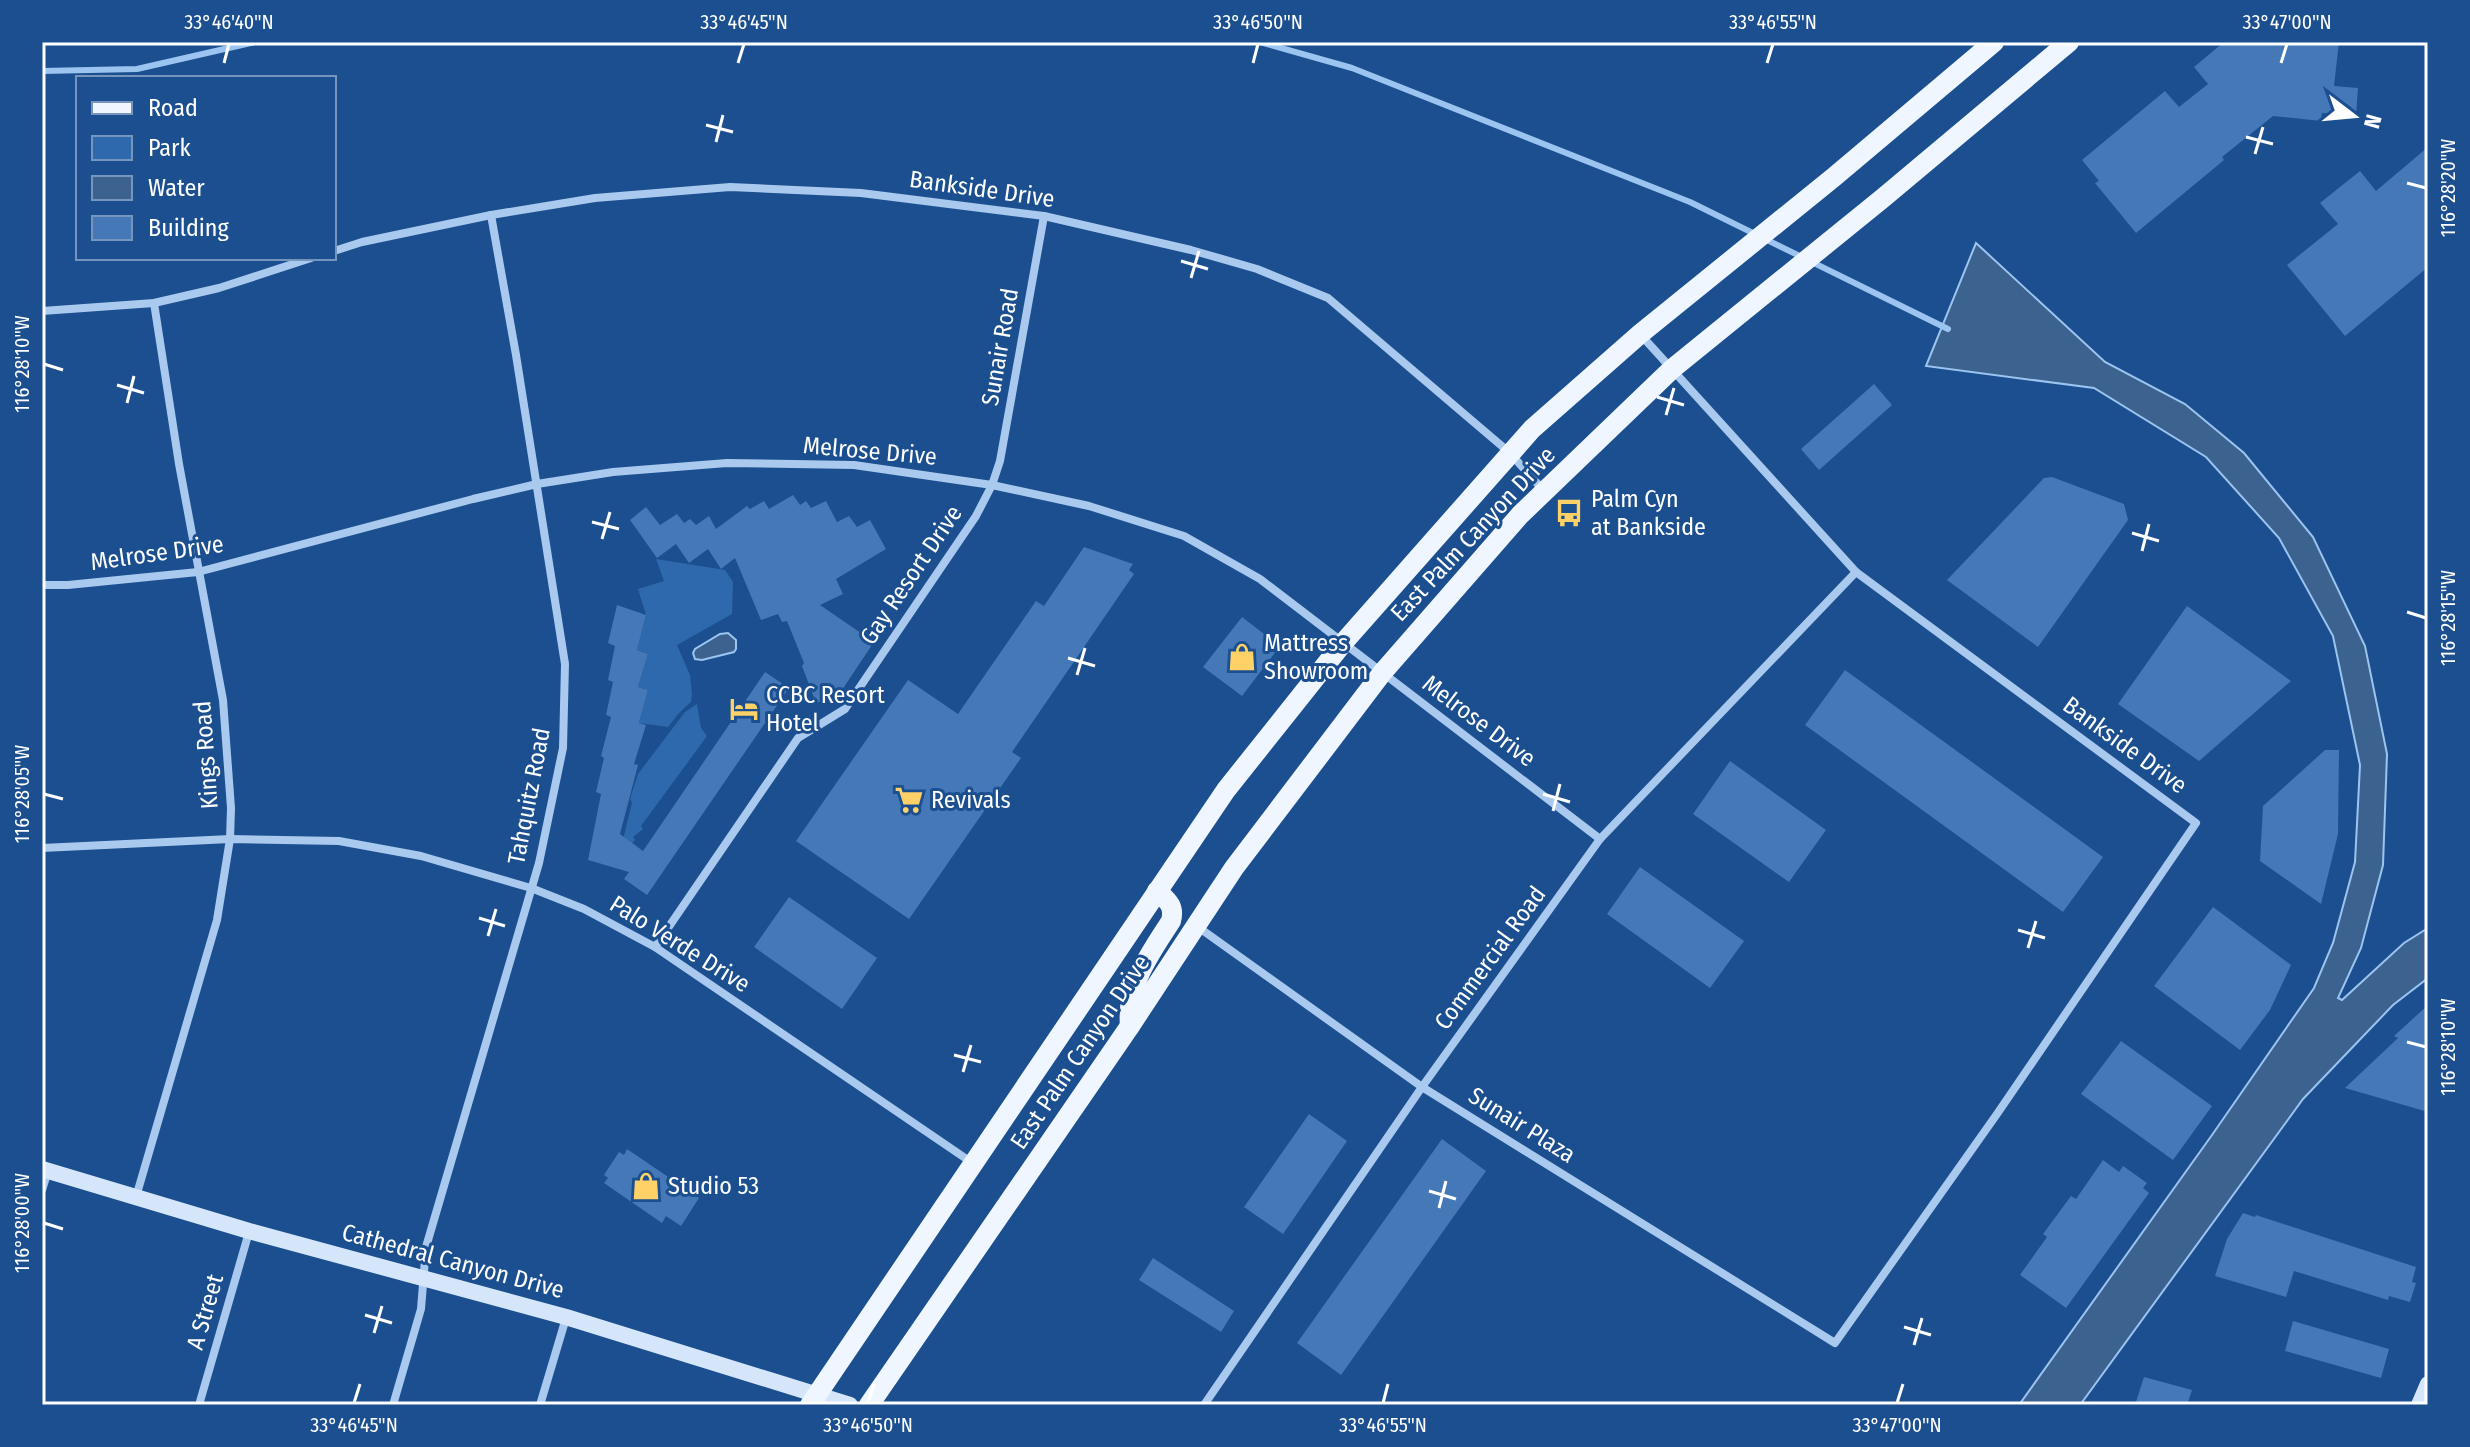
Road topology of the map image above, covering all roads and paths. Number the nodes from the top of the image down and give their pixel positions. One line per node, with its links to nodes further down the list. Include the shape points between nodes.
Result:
1 (1994, 42): 9 (main road, East Palm Canyon Drive)
2 (2069, 42): 10 (main road, East Palm Canyon Drive)
3 (491, 215): 4 (street, Bankside Drive, via 595,198 730,187 861,193); 5 (street, Bankside Drive); 12 (street, Tahquitz Road)
4 (1044, 216): 11 (street, Bankside Drive, via 1257,269 1328,298); 13 (street, Sunair Road)
5 (336, 250)
6 (305, 260): 7 (street)
7 (154, 303): 8 (street); 15 (street, Kings Road)
8 (42, 311)
9 (1640, 334): 10 (street, Bankside Drive); 11 (main road, East Palm Canyon Drive)
10 (1672, 369): 14 (main road, East Palm Canyon Drive); 16 (street, Bankside Drive)
11 (1510, 453): 14 (street, Bankside Drive); 18 (main road, East Palm Canyon Drive)
12 (537, 484): 13 (street, Melrose Drive, via 727,463 854,465); 15 (street, Melrose Drive); 23 (street, Tahquitz Road, via 565,664 563,748)
13 (992, 485): 18 (street, Melrose Drive, via 1089,506 1184,536 1260,579); 26 (street, Gay Resort Drive, via 845,709 798,738)
14 (1544, 491): 19 (main road, East Palm Canyon Drive)
15 (198, 572): 17 (street, Melrose Drive); 20 (street, Kings Road, via 223,700)
16 (1856, 572): 21 (street, Commercial Road); 36 (street, Bankside Drive, via 2196,823)
17 (42, 585)
18 (1343, 643): 19 (street, Melrose Drive); 24 (main road, East Palm Canyon Drive, via 1226,790)
19 (1382, 673): 21 (street, Melrose Drive); 25 (main road, East Palm Canyon Drive, via 1234,868)
20 (230, 839): 22 (street, Palo Verde Drive); 23 (street, Palo Verde Drive, via 339,841 421,856); 32 (street, Kings Road, via 217,920)
21 (1600, 839): 28 (street, Commercial Road)
22 (42, 848)
23 (531, 888): 26 (street, Palo Verde Drive); 34 (street, Tahquitz Road, via 426,1247)
24 (1157, 891): 27 (main road, via 1174,912 1140,971 1129,1008); 29 (main road, East Palm Canyon Drive)
25 (1198, 926): 27 (main road, East Palm Canyon Drive); 28 (street, Sunair Plaza)
26 (655, 947): 29 (street, Palo Verde Drive)
27 (1130, 1026): 43 (main road, East Palm Canyon Drive)
28 (1422, 1087): 36 (street, Sunair Plaza); 44 (street, Commercial Road)
29 (973, 1163): 38 (main road, East Palm Canyon Drive)
30 (45, 1170): 31 (street); 32 (street, Cathedral Canyon Drive)
31 (42, 1190)
32 (136, 1197): 33 (street, Cathedral Canyon Drive)
33 (249, 1231): 34 (street, Cathedral Canyon Drive); 39 (street, A Street)
34 (424, 1279): 35 (street, Cathedral Canyon Drive); 40 (street, Tahquitz Road, via 421,1309)
35 (566, 1317): 38 (street, Cathedral Canyon Drive); 41 (street)
36 (1835, 1343)
37 (2428, 1384): 45 (street)
38 (813, 1399): 42 (street, Cathedral Canyon Drive)
39 (199, 1405)
40 (393, 1405)
41 (540, 1405)
42 (850, 1405)
43 (869, 1405)
44 (1204, 1405)
45 (2419, 1405)

